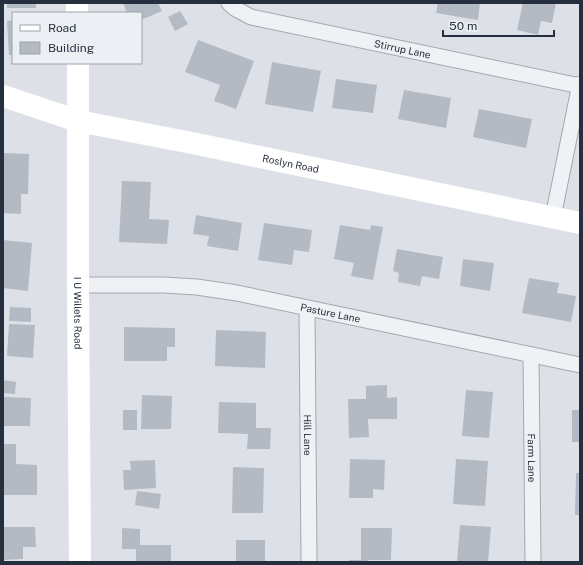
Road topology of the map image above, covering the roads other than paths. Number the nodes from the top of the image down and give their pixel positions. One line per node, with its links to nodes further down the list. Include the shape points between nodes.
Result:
1 (229, 3): 3 (street, Stirrup Lane, via 251,17)
2 (78, 64): 5 (main road, I U Willets Road)
3 (580, 85): 6 (street)
4 (3, 96): 5 (main road, Roslyn Road)
5 (78, 121): 6 (main road, Roslyn Road); 8 (main road, I U Willets Road)
6 (553, 217): 7 (main road, Roslyn Road)
7 (580, 223)
8 (78, 285): 9 (street, Pasture Lane, via 196,287); 12 (main road, I U Willets Road)
9 (307, 308): 10 (street, Pasture Lane); 13 (street, Hill Lane)
10 (531, 354): 11 (street, Pasture Lane); 14 (street, Farm Lane)
11 (580, 365)
12 (80, 562)
13 (309, 562)
14 (533, 562)

